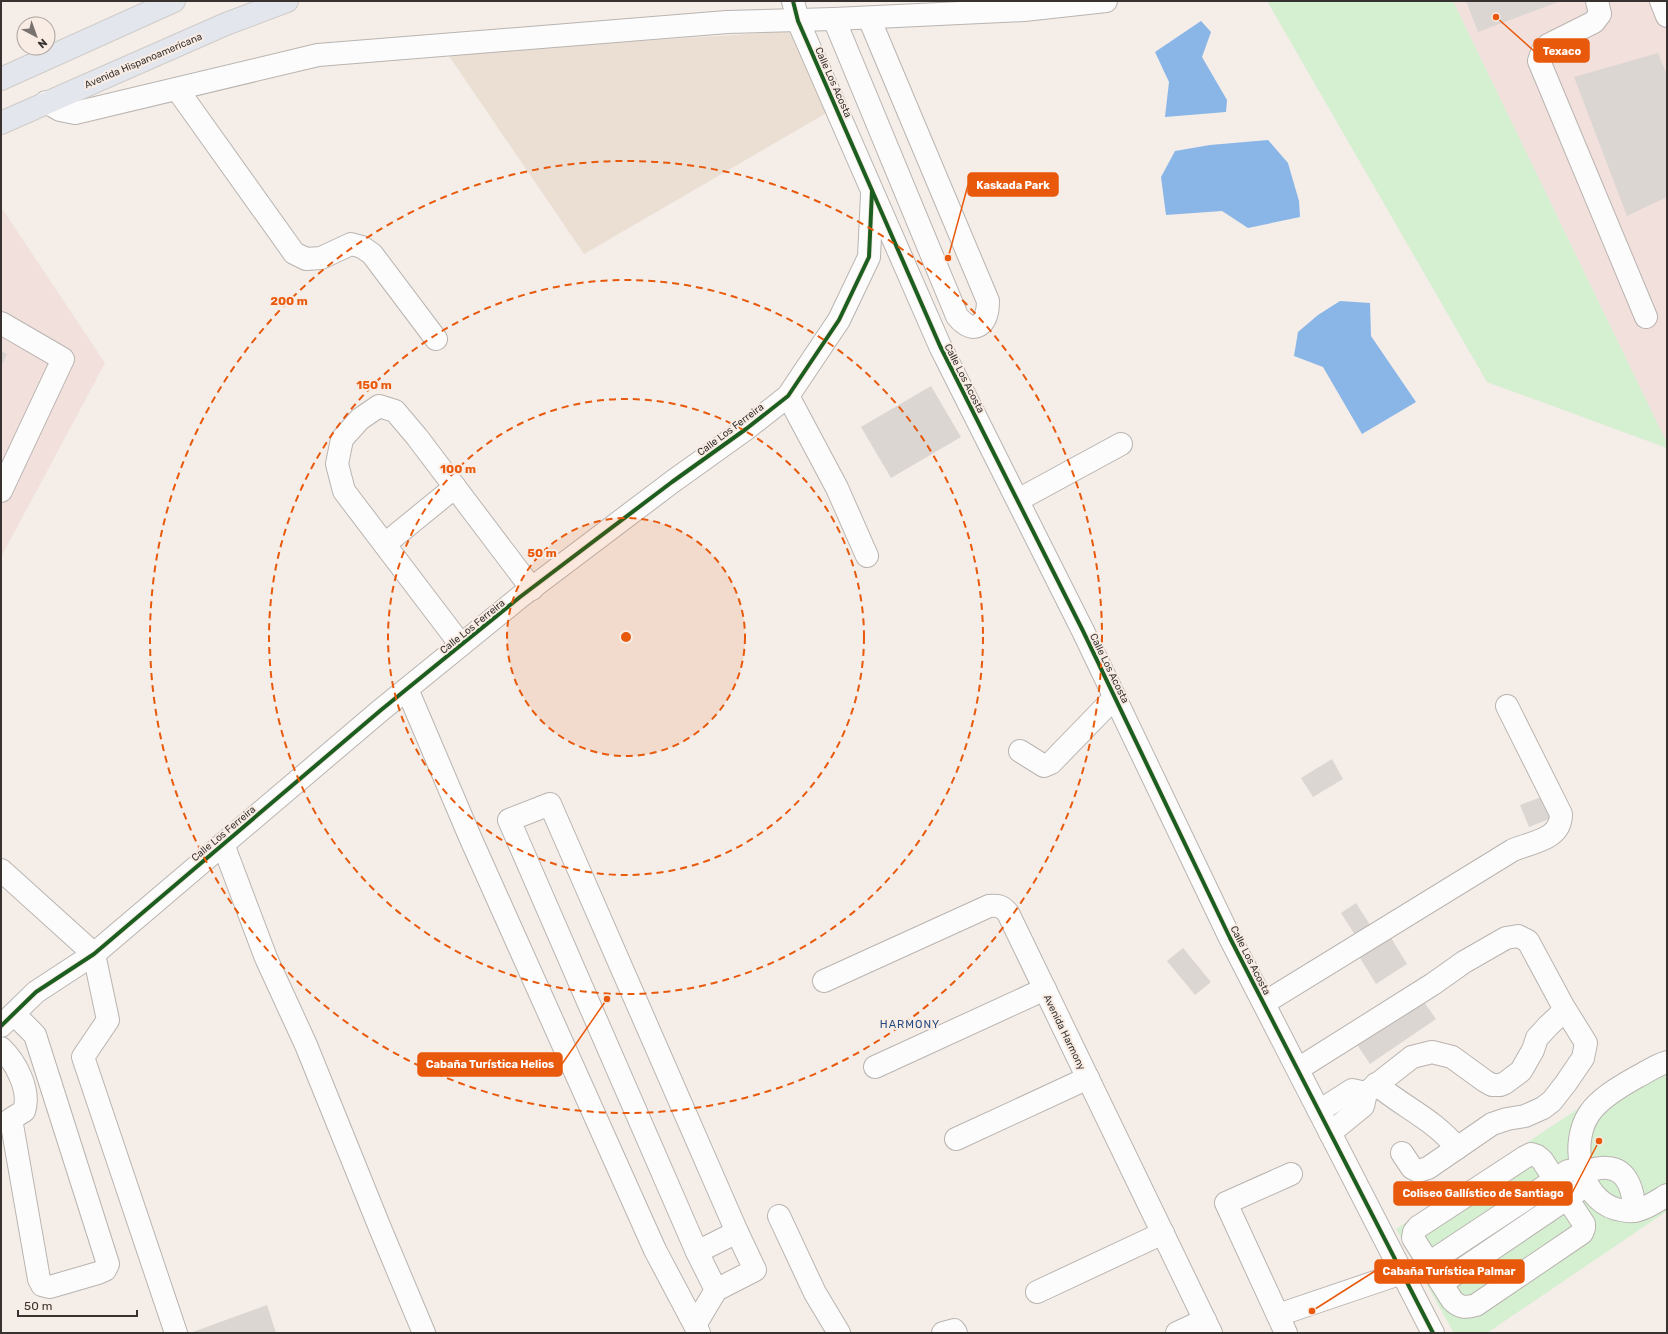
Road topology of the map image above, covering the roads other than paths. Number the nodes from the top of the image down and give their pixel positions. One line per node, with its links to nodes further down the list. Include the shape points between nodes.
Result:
1 (174, 1): 10 (main road)
2 (287, 1): 12 (main road, Avenida Hispanoamericana, via 226,24)
3 (1106, 1): 8 (street, via 1024,10)
4 (1597, 1): 15 (street, via 1600,14 1594,22 1548,45 1542,52 1539,62)
5 (1661, 1): 7 (street)
6 (796, 11): 9 (street); 11 (street, via 727,22 318,55); 14 (street, Calle Los Acosta)
7 (1667, 16)
8 (869, 18): 9 (street); 9 (street, via 988,301 988,312 979,326 970,328 957,316)
9 (834, 19)
10 (1, 80)
11 (177, 89): 12 (street, via 75,113 60,110); 17 (street, via 294,253 306,260 321,258 351,244 362,247 372,254)
12 (46, 102): 13 (main road, Avenida Hispanoamericana)
13 (1, 123)
14 (872, 189): 18 (street, Calle Los Ferreira, via 869,257 839,320); 22 (street, Calle Los Acosta, via 940,346)
15 (1646, 317)
16 (1, 323): 21 (street, via 63,359)
17 (436, 339)
18 (788, 396): 24 (street, via 837,488); 25 (street, Calle Los Ferreira)
19 (1121, 444): 22 (street)
20 (455, 487): 23 (street); 23 (street, via 395,411 379,406 360,419 342,439 337,464 344,491); 25 (street)
21 (1, 491)
22 (1018, 500): 28 (street, Calle Los Acosta)
23 (384, 544): 26 (street)
24 (866, 556)
25 (532, 589): 26 (street, Calle Los Ferreira)
26 (461, 645): 27 (street, Calle Los Ferreira)
27 (407, 689): 31 (street, Calle Los Ferreira); 66 (street, via 470,837 655,1250)
28 (1115, 697): 30 (street, via 1052,763 1044,766); 36 (street, Calle Los Acosta, via 1230,938)
29 (1507, 706): 36 (street, via 1561,814 1557,830 1550,837 1513,850)
30 (1020, 751)
31 (223, 844): 33 (street, Calle Los Ferreira); 68 (street, via 266,958 306,1045)
32 (1, 870): 33 (street)
33 (94, 954): 38 (street, Calle Los Ferreira, via 36,992); 67 (street, via 108,1020 83,1056)
34 (824, 981): 35 (street, Avenida Harmony, via 996,905 1003,907 1008,913)
35 (1044, 989): 41 (street); 43 (street, Avenida Harmony)
36 (1264, 1003): 42 (street, Calle Los Acosta)
37 (1565, 1010): 42 (street, via 1528,941 1518,936 1506,938); 44 (street, via 1537,1038 1521,1071 1500,1086 1485,1081 1452,1057 1432,1052 1412,1057); 48 (street, via 1586,1043 1583,1058 1552,1101 1525,1116 1492,1124)
38 (8, 1020): 39 (street, via 34,1035 108,1264 105,1270 50,1287 42,1285 39,1279 10,1119 24,1111 27,1103 21,1076 11,1057)
39 (1, 1048)
40 (1667, 1062): 50 (street, via 1630,1081 1590,1112 1581,1129)
41 (875, 1067)
42 (1298, 1069): 45 (street, Calle Los Acosta)
43 (1088, 1078): 47 (street); 58 (street, Avenida Harmony)
44 (1371, 1089): 45 (street, via 1352,1090); 46 (street, via 1363,1106); 48 (street, via 1428,1119 1448,1135)
45 (1319, 1111): 46 (street, Calle Los Acosta)
46 (1330, 1133): 61 (street, Calle Los Acosta)
47 (956, 1139)
48 (1457, 1148): 49 (street, via 1428,1168 1418,1171 1412,1168)
49 (1402, 1153)
50 (1584, 1173): 52 (street); 54 (street); 55 (street, via 1593,1194 1611,1207); 55 (street, via 1596,1168 1615,1170 1632,1188)
51 (1291, 1174): 64 (street, via 1226,1203)
52 (1556, 1179): 54 (street); 60 (street); 60 (street, via 1542,1160 1531,1154 1418,1227 1414,1232 1414,1238)
53 (1667, 1195): 55 (street, via 1646,1208)
54 (1566, 1198): 60 (street); 60 (street, via 1584,1224 1582,1233 1476,1305 1465,1308 1458,1306)
55 (1634, 1211)
56 (780, 1216): 69 (street, via 815,1293)
57 (737, 1232): 59 (street); 59 (street, via 550,804 509,820); 62 (street, via 755,1270)
58 (1163, 1233): 63 (street); 65 (street, Avenida Harmony)
59 (697, 1252): 62 (street)
60 (1435, 1273): 61 (street)
61 (1406, 1281): 64 (street); 73 (street, Calle Los Acosta)
62 (716, 1290): 66 (street)
63 (1037, 1292)
64 (1282, 1324)
65 (1208, 1326): 72 (street)
66 (697, 1329)
67 (176, 1333)
68 (424, 1333)
69 (839, 1333)
70 (943, 1333): 71 (street, via 952,1329)
71 (956, 1333)
72 (1178, 1333)
73 (1433, 1333)

